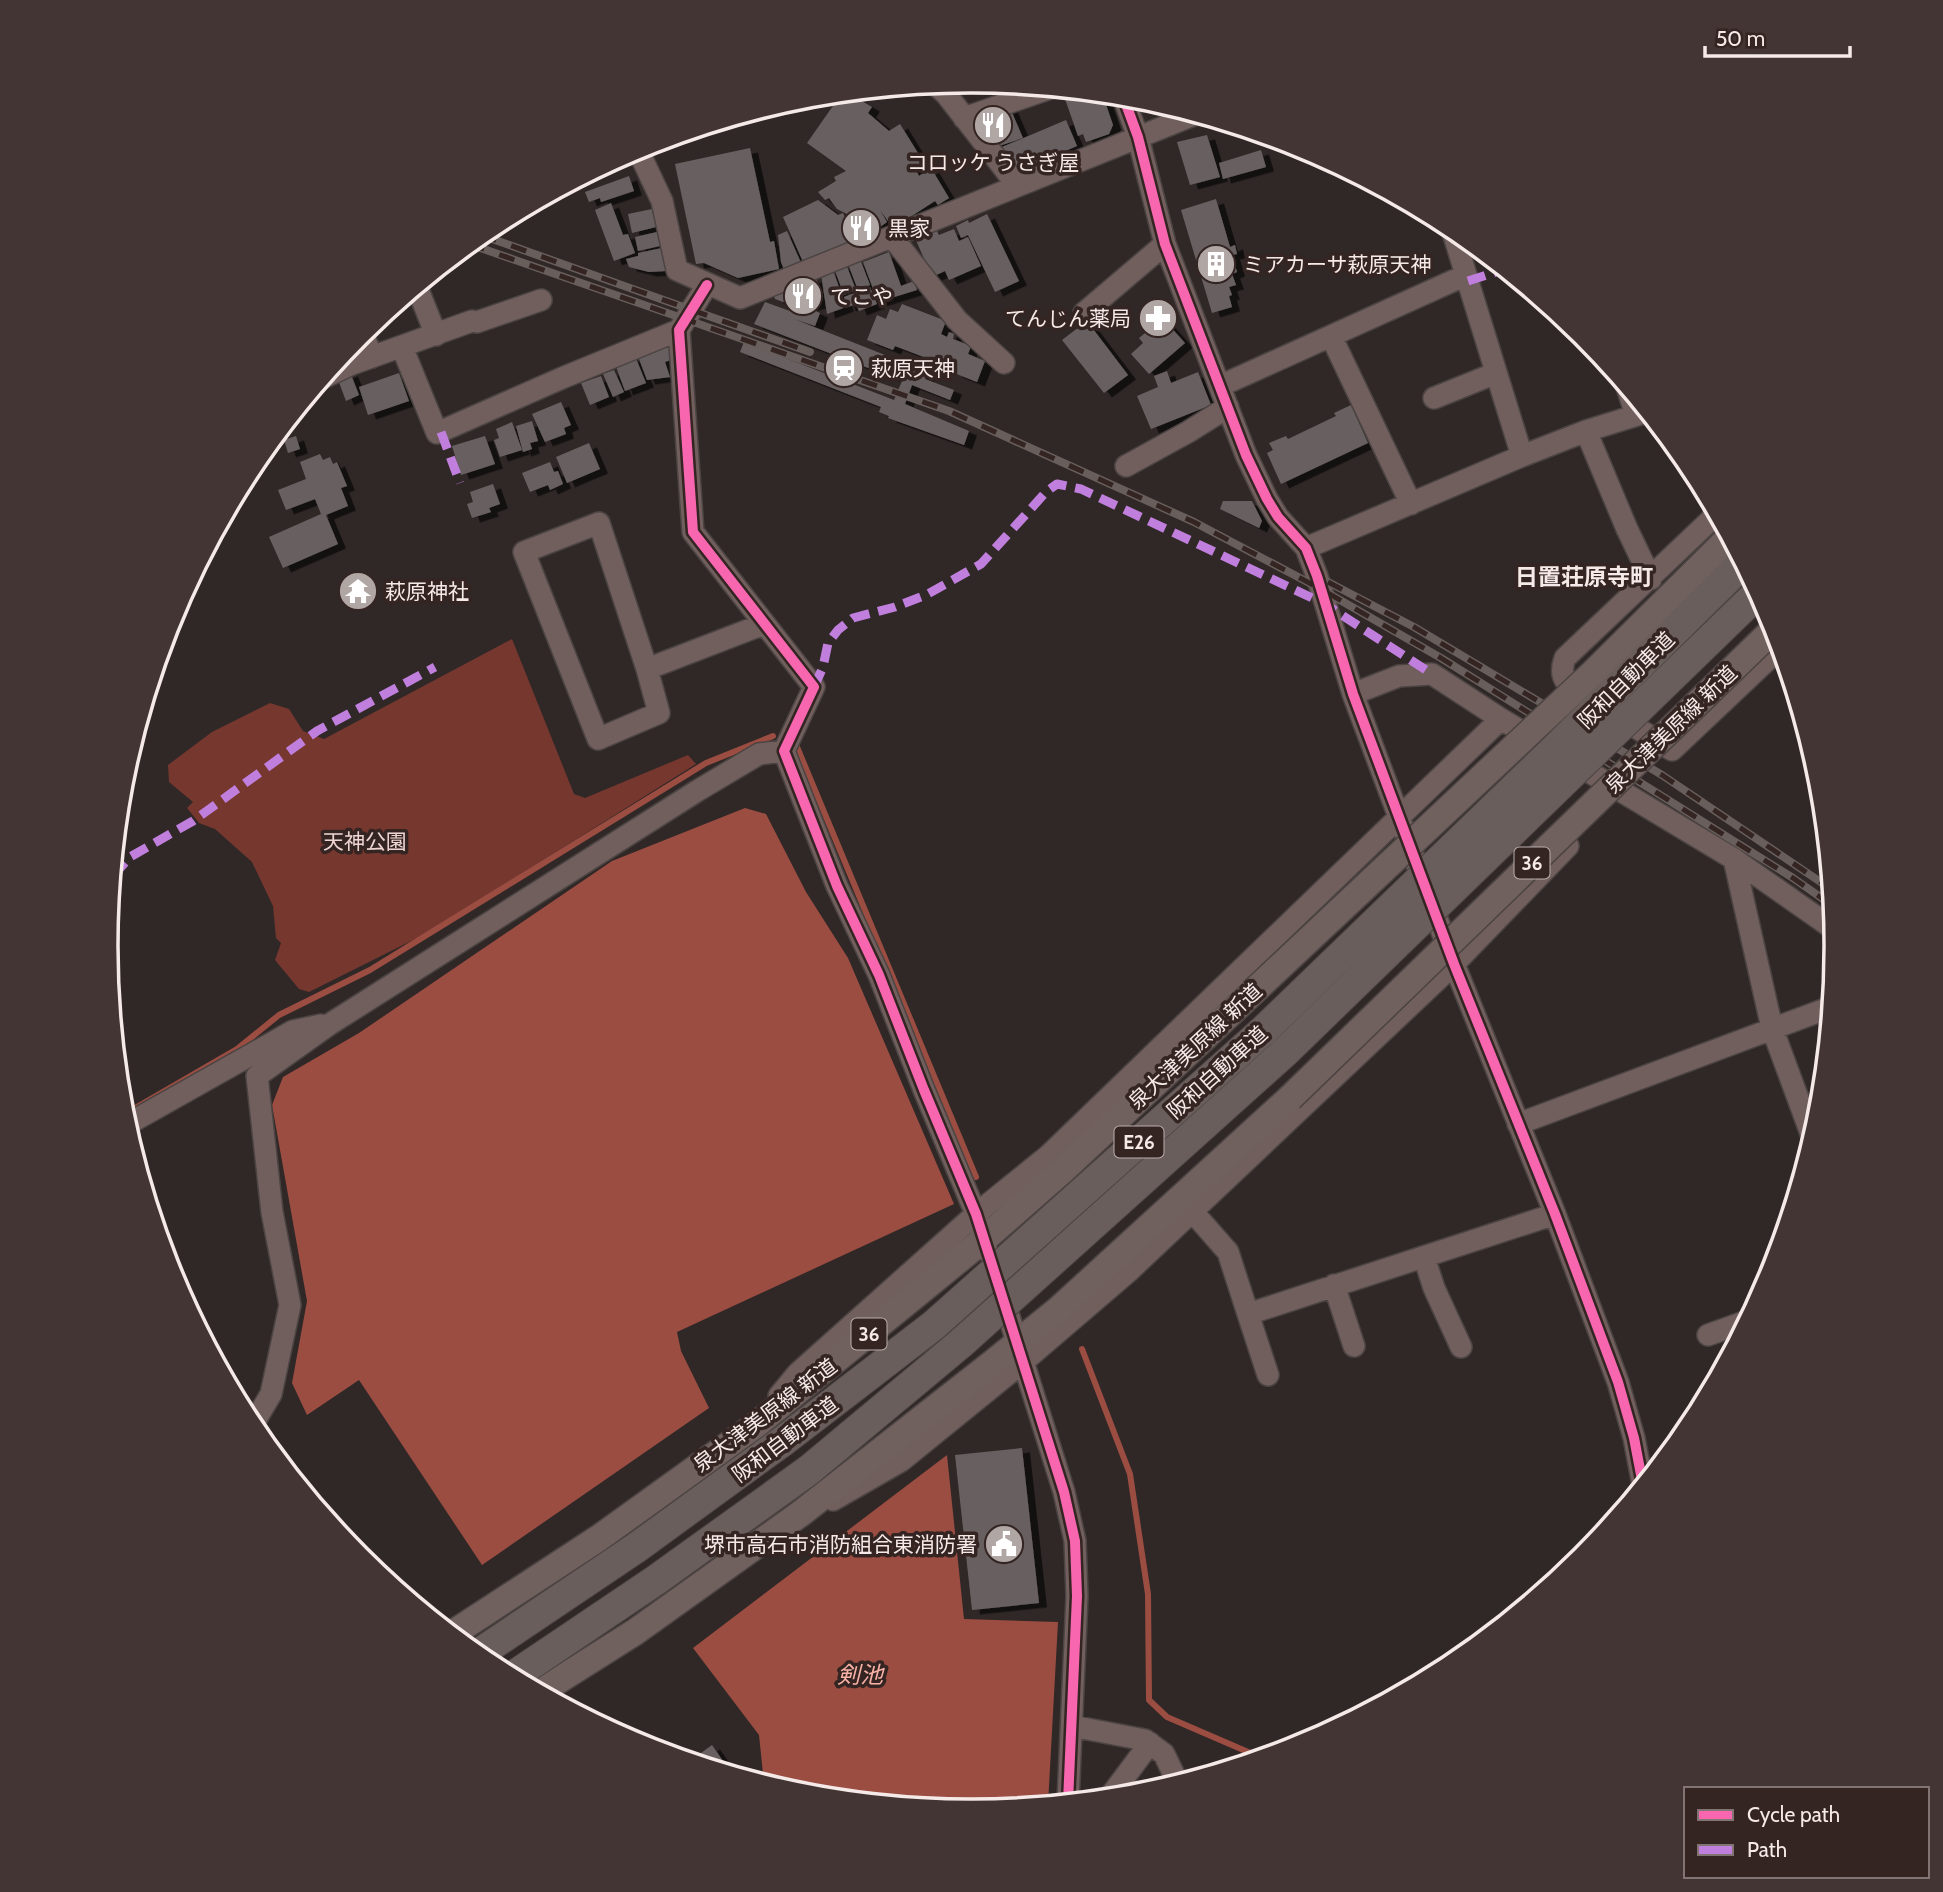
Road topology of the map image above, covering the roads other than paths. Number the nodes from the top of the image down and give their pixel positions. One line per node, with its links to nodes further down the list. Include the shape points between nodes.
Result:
1 (944, 94): 4 (street)
2 (1030, 95): 4 (street)
3 (1128, 107): 6 (street)
4 (964, 118): 8 (street)
5 (1182, 120): 6 (street)
6 (1138, 137): 8 (street); 10 (street)
7 (642, 159): 13 (street, via 662,201 677,271)
8 (1017, 185): 9 (street)
9 (893, 238): 13 (street, via 740,298); 23 (street, via 957,320)
10 (1165, 244): 16 (street); 26 (street)
11 (1457, 245): 12 (street)
12 (1466, 275): 19 (street); 25 (street)
13 (707, 285): 17 (street)
14 (420, 295): 18 (street)
15 (541, 300): 18 (street)
16 (1084, 313)
17 (679, 330): 21 (street, via 437,433); 40 (street, via 693,532)
18 (436, 335): 21 (street)
19 (1331, 336): 26 (street); 33 (street)
20 (367, 344): 22 (street)
21 (402, 347): 22 (street)
22 (372, 357): 24 (street)
23 (1004, 363)
24 (343, 369)
25 (1496, 373): 27 (street); 31 (street)
26 (1220, 386): 28 (street)
27 (1434, 398)
28 (1228, 407): 32 (street); 36 (street, via 1267,499)
29 (1638, 414): 30 (street)
30 (1586, 431): 31 (street); 38 (street)
31 (1522, 456): 33 (street)
32 (1126, 466)
33 (1410, 504): 36 (street)
34 (1711, 520): 38 (street)
35 (1723, 544): 61 (main road, 泉大津美原線 新道 / 36, bridge, via 1584,681)
36 (1306, 548): 44 (street)
37 (1737, 569): 75 (highway, 阪和自動車道 / E26, bridge, via 1263,1031 934,1325 636,1548)
38 (1651, 579): 42 (street, via 1565,658 1561,669 1570,687 1672,750)
39 (1751, 600): 76 (highway, 阪和自動車道 / E26, bridge, via 1286,1051 960,1344 809,1470)
40 (764, 624): 43 (street); 46 (street, via 814,687)
41 (1766, 636): 69 (main road, 泉大津美原線 新道 / 36, bridge, via 1290,1098 1069,1300)
42 (1773, 655)
43 (647, 669): 43 (street, via 659,713 598,739 524,552 599,523)
44 (1353, 694): 45 (street, via 1399,676 1432,674); 48 (street)
45 (1502, 719): 47 (street); 48 (street)
46 (784, 751): 53 (street, via 758,754 696,791); 59 (street)
47 (1621, 791): 49 (street); 51 (street)
48 (1400, 819): 51 (street); 59 (street, via 1049,1155)
49 (1734, 859): 50 (street); 54 (street)
50 (1824, 922)
51 (1454, 964): 57 (street); 58 (street)
52 (1822, 1010): 54 (street)
53 (330, 1024): 56 (street, via 293,1031); 71 (street, via 257,1076 272,1212 290,1305 271,1394)
54 (1772, 1028): 55 (street); 57 (street)
55 (1809, 1106)
56 (137, 1119)
57 (1518, 1124): 60 (street)
58 (1192, 1212): 64 (street, via 1228,1252); 69 (street, via 1128,1272)
59 (976, 1214): 61 (street); 72 (street, via 798,1373)
60 (1555, 1214): 62 (street); 73 (street, via 1618,1382)
61 (983, 1240): 69 (street); 72 (main road, 泉大津美原線 新道 / 36)
62 (1424, 1256): 63 (street); 68 (street)
63 (1334, 1285): 64 (street); 67 (street)
64 (1248, 1314): 70 (street)
65 (1734, 1328): 66 (street)
66 (1708, 1335)
67 (1354, 1346)
68 (1461, 1347)
69 (1021, 1353): 77 (main road, 泉大津美原線 新道 / 36, via 635,1632); 78 (street, via 1076,1541)
70 (1268, 1375)
71 (258, 1414)
72 (756, 1425): 74 (main road, 泉大津美原線 新道 / 36, via 599,1538)
73 (1641, 1474)
74 (460, 1629)
75 (487, 1648)
76 (522, 1670)
77 (548, 1687)
78 (1072, 1726): 79 (street); 82 (street)
79 (1150, 1743): 80 (street, via 1164,1754); 81 (street)
80 (1174, 1774)
81 (1118, 1786)
82 (1068, 1793)

